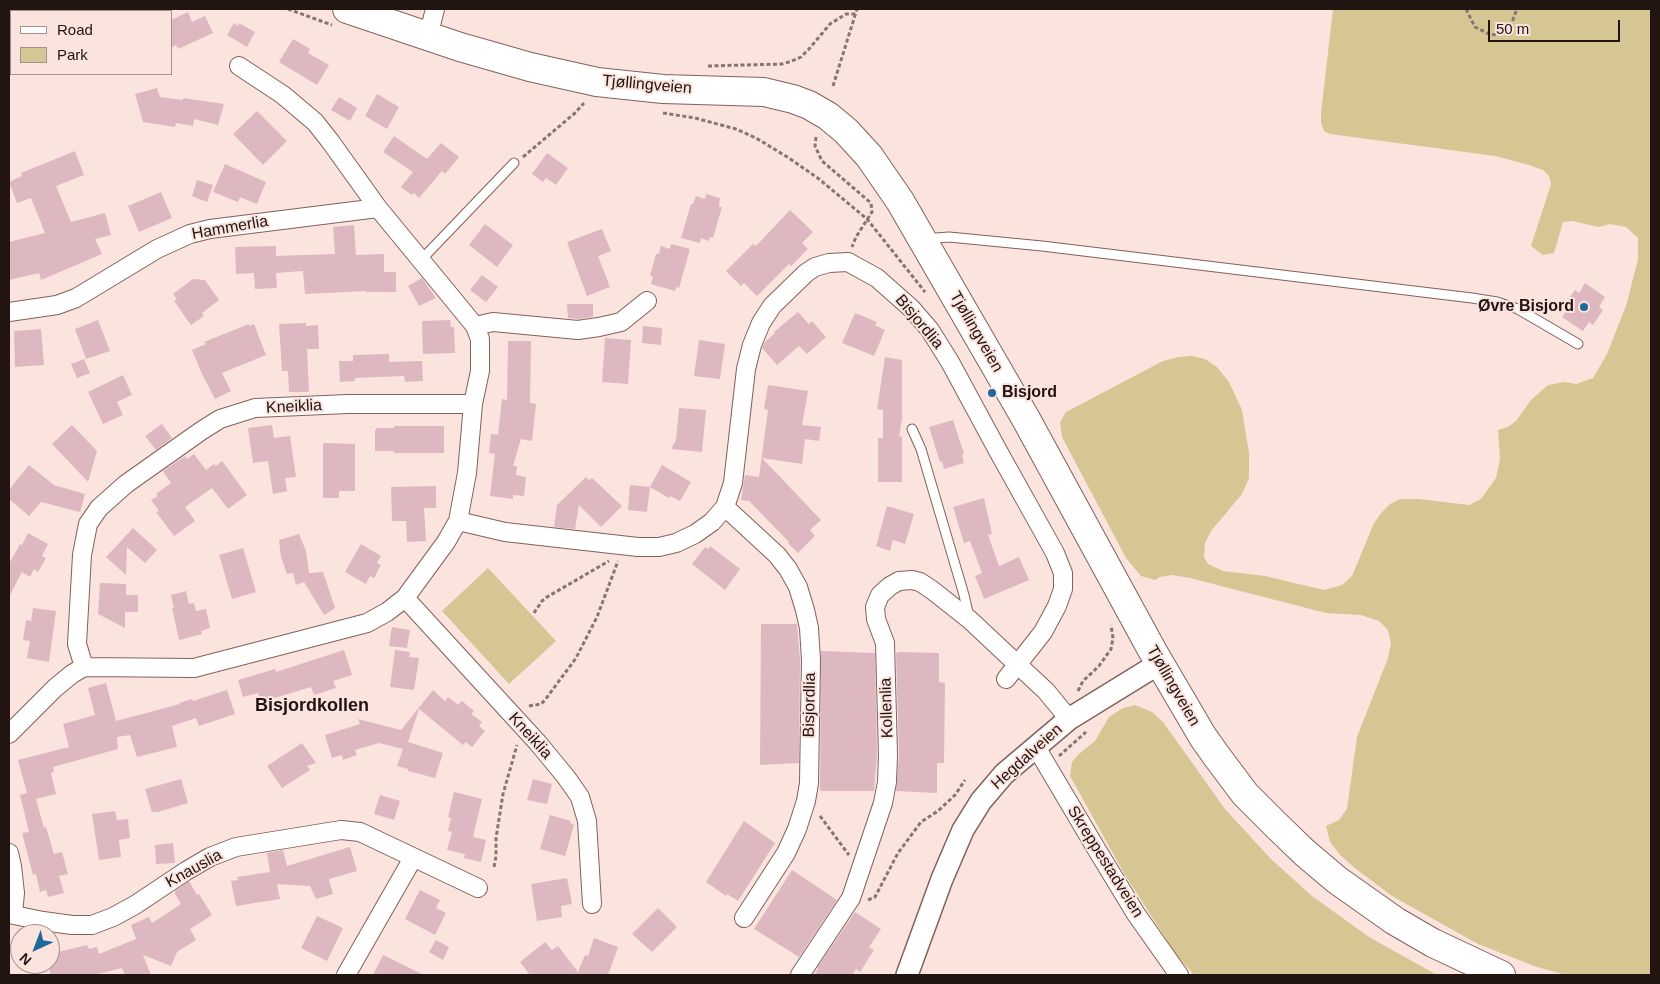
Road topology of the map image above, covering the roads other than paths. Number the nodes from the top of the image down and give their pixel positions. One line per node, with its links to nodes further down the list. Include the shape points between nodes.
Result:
1 (347, 9): 3 (main road, Tjøllingveien)
2 (435, 9): 3 (street)
3 (428, 37): 7 (main road, Tjøllingveien, via 597,82 663,89 764,92 809,105 846,131 868,156)
4 (239, 66): 6 (street, via 283,95 314,122)
5 (514, 163): 8 (lane)
6 (378, 208): 8 (street); 10 (street, Hammerlia, via 210,228 157,248 76,298 57,305)
7 (925, 244): 12 (lane, via 936,238 949,237 1042,246 1497,302 1518,310); 19 (main road, Tjøllingveien)
8 (422, 259): 11 (street)
9 (647, 301): 11 (street, via 621,322 599,328 578,330 493,322)
10 (9, 312)
11 (475, 326): 13 (street, via 480,338 480,371)
12 (1578, 344)
13 (473, 404): 16 (street, via 467,473); 21 (street, Kneiklia, via 254,408 220,419 201,431 119,490 99,508 88,524 82,556 77,644)
14 (912, 429): 18 (lane, via 921,449)
15 (725, 507): 16 (street, via 695,534 659,547 505,532); 20 (street, Bisjordlia, via 733,483 746,369 761,323 772,306 806,273 829,262 848,262 894,291 930,330 1055,553 1063,574 1063,589 1052,617); 31 (street, Bisjordlia, via 788,569 798,588 809,628 809,783 806,801 786,853)
16 (458, 521): 17 (street)
17 (405, 598): 21 (street, via 367,623 194,668); 29 (street, Kneiklia, via 521,725 580,797 587,821)
18 (970, 620): 20 (street, Kollenlia); 33 (street, Kollenlia, via 920,582 899,581 880,595 876,619 885,643 888,755 883,803 851,898)
19 (1160, 663): 23 (street, Hegdalveien); 36 (main road, Tjøllingveien, via 1218,758 1245,794 1305,853 1395,921 1442,948)
20 (1018, 665): 22 (street, Bisjordlia); 23 (street, Kollenlia, via 1046,691)
21 (84, 667): 24 (street, via 55,688)
22 (1006, 679)
23 (1069, 719): 25 (street, Hegdalveien)
24 (9, 734)
25 (1036, 747): 34 (street, Hegdalveien, via 1004,774 981,801 963,830); 35 (street, Skreppestadveien, via 1136,914)
26 (9, 854): 30 (street, via 15,893)
27 (413, 858): 28 (street, Knauslia); 30 (street, Knauslia, via 360,832 317,833 236,848 210,857 135,905 92,924 72,925); 32 (street)
28 (478, 888)
29 (592, 904)
30 (11, 914)
31 (744, 918)
32 (346, 975)
33 (800, 975)
34 (908, 975)
35 (1179, 975)
36 (1501, 975)

